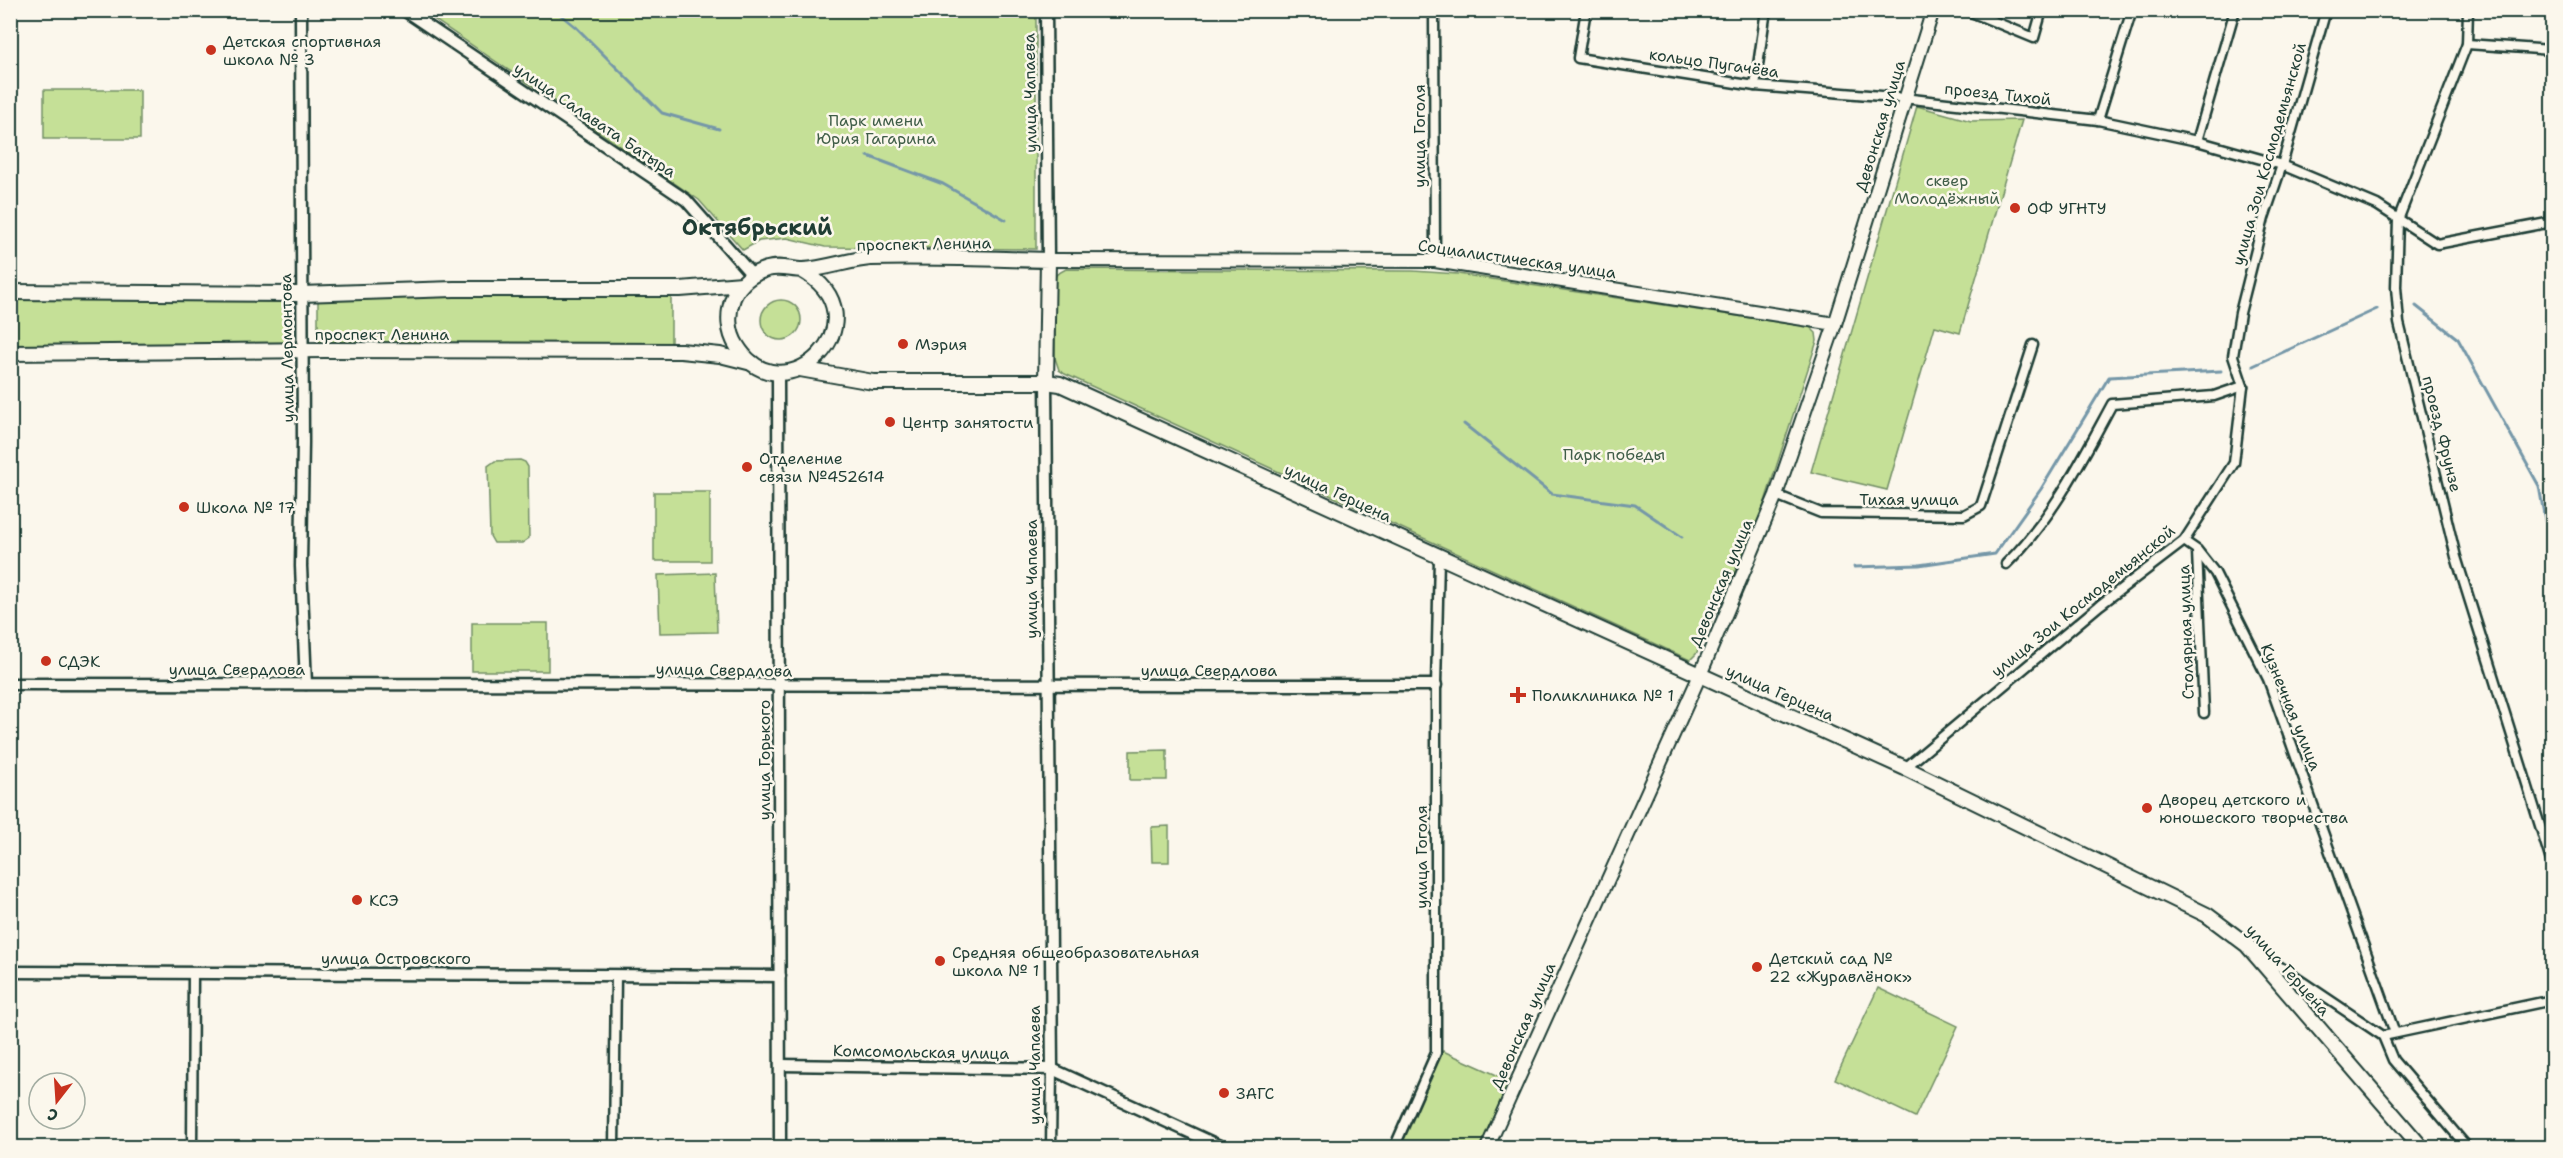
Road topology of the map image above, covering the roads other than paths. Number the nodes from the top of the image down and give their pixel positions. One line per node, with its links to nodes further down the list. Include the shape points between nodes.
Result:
1 (302, 10): 28 (street, улица Лермонтова)
2 (404, 10): 26 (street, улица Салавата Батыра, via 686,200)
3 (1046, 10): 23 (street, улица Чапаева)
4 (1434, 10): 24 (street, улица Гоголя)
5 (1586, 10): 16 (street, кольцо Пугачёва, via 1578,58)
6 (1766, 10): 16 (street)
7 (1932, 10): 17 (main road, Девонская улица)
8 (1966, 10): 9 (street, via 2034,38)
9 (2042, 10)
10 (2132, 10): 18 (street)
11 (2235, 10): 19 (street)
12 (2326, 10): 20 (street, улица Зои Космодемьянской)
13 (2468, 10): 14 (street, проезд Фрунзе)
14 (2468, 44): 15 (street); 21 (street, проезд Фрунзе)
15 (2553, 50)
16 (1755, 86): 17 (street, кольцо Пугачёва)
17 (1900, 98): 18 (street, проезд Тихой); 29 (main road, Девонская улица)
18 (2098, 120): 19 (street, проезд Тихой)
19 (2197, 141): 20 (street, проезд Тихой)
20 (2282, 165): 21 (street, проезд Тихой, via 2377,206); 37 (street, улица Зои Космодемьянской, via 2240,313 2233,356)
21 (2398, 220): 22 (street, проезд Тихой, via 2437,244); 51 (street, проезд Фрунзе, via 2399,322 2456,557)
22 (2553, 222)
23 (1048, 260): 24 (main road, Социалистическая улица); 25 (main road, проспект Ленина, via 868,258); 36 (main road, улица Чапаева)
24 (1435, 261): 29 (main road, Социалистическая улица)
25 (801, 270): 26 (main road, via 779,266); 34 (main road, via 814,277 827,293 835,313 830,341 823,353)
26 (747, 280): 28 (main road, via 680,289); 33 (main road, via 734,296 729,326 737,347)
27 (10, 292): 28 (main road)
28 (302, 294): 31 (street, улица Лермонтова)
29 (1835, 324): 38 (main road, Девонская улица)
30 (2033, 345): 38 (street, Тихая улица, via 1981,506 1964,515 1821,513)
31 (303, 350): 32 (main road, проспект Ленина); 33 (main road, проспект Ленина, via 681,351); 45 (street, улица Лермонтова, via 301,566)
32 (10, 353)
33 (752, 363): 35 (main road)
34 (800, 369): 35 (main road); 36 (main road, via 873,382)
35 (778, 372): 47 (street, улица Горького)
36 (1046, 382): 41 (main road, улица Герцена, via 1060,384); 48 (street, улица Чапаева)
37 (2243, 386): 39 (street, улица Зои Космодемьянской, via 2234,463); 42 (street, via 2214,396 2112,404 2064,492 2027,543)
38 (1776, 495): 43 (main road, Девонская улица)
39 (2184, 541): 40 (street, Кузнечная улица); 50 (street, улица Зои Космодемьянской, via 2100,605)
40 (2197, 550): 49 (street, Столярная улица); 58 (street, Кузнечная улица, via 2215,573 2268,679)
41 (1439, 558): 43 (main road, улица Герцена); 46 (street, улица Гоголя)
42 (2006, 564)
43 (1700, 675): 50 (main road, улица Герцена); 68 (main road, Девонская улица)
44 (10, 684): 45 (street, улица Свердлова)
45 (306, 684): 47 (street, улица Свердлова)
46 (1436, 685): 48 (street, улица Свердлова); 67 (street, улица Гоголя, via 1436,1053)
47 (779, 686): 48 (street, улица Свердлова); 56 (street, улица Горького)
48 (1048, 686): 61 (street, улица Чапаева)
49 (2204, 713)
50 (1905, 768): 52 (main road, улица Герцена, via 2164,892 2207,915)
51 (2553, 864)
52 (2247, 945): 59 (street); 69 (main road, улица Герцена)
53 (10, 972): 54 (street, улица Островского)
54 (193, 972): 55 (street, улица Островского); 62 (street)
55 (616, 975): 56 (street, улица Островского); 63 (street)
56 (780, 976): 60 (street, улица Горького)
57 (2553, 1000): 58 (street)
58 (2395, 1033): 59 (street)
59 (2383, 1036): 70 (street, via 2393,1060)
60 (780, 1065): 61 (street, Комсомольская улица); 64 (street, улица Горького)
61 (1052, 1069): 65 (street, улица Чапаева); 66 (street, Комсомольская улица)
62 (192, 1148)
63 (614, 1148)
64 (780, 1148)
65 (1051, 1148)
66 (1224, 1148)
67 (1394, 1148)
68 (1487, 1148)
69 (2422, 1148)
70 (2469, 1148)

